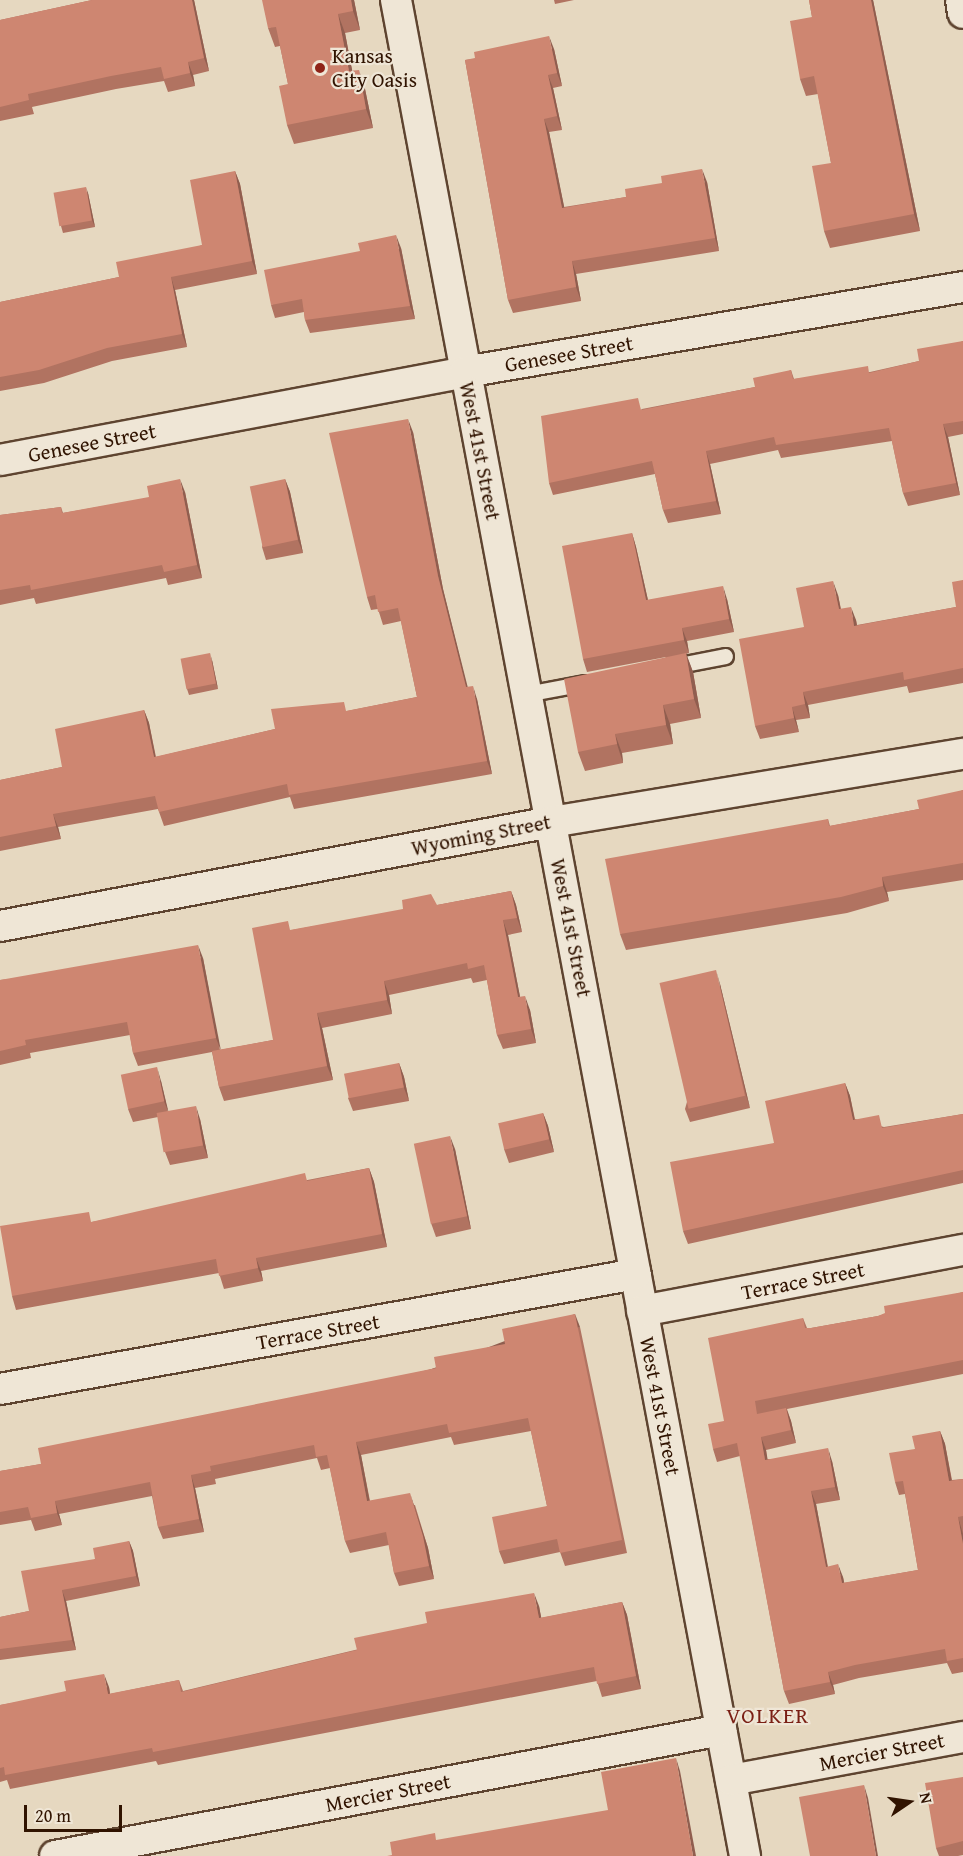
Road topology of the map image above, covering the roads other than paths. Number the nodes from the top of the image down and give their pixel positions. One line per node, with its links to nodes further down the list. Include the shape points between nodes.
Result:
1 (396, 0): 5 (street, West 41st Street)
2 (961, 0): 3 (street)
3 (963, 14)
4 (963, 287): 5 (street, Genesee Street)
5 (465, 372): 6 (street, Genesee Street); 10 (street, West 41st Street)
6 (0, 460)
7 (726, 656): 8 (lane)
8 (652, 670)
9 (600, 680): 10 (lane)
10 (526, 694): 12 (street, West 41st Street)
11 (963, 754): 12 (street, Wyoming Street)
12 (551, 822): 13 (street, Wyoming Street); 15 (street, West 41st Street)
13 (0, 926)
14 (963, 1250): 16 (street, Terrace Street)
15 (636, 1274): 16 (street, West 41st Street); 17 (street, Terrace Street)
16 (642, 1311): 18 (street, West 41st Street)
17 (0, 1389)
18 (721, 1730): 20 (street, West 41st Street); 21 (street, Mercier Street)
19 (963, 1737): 20 (street, Mercier Street)
20 (731, 1780): 22 (street, West 41st Street)
21 (55, 1856)
22 (745, 1856)

